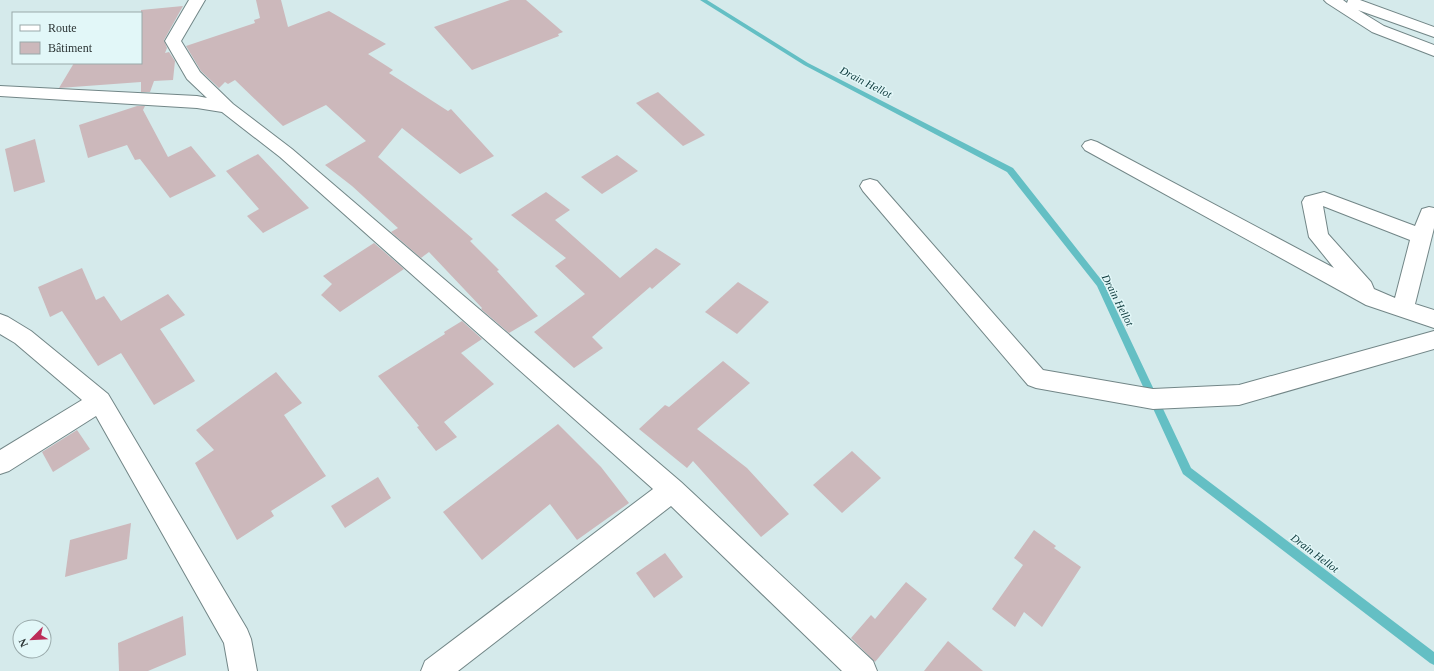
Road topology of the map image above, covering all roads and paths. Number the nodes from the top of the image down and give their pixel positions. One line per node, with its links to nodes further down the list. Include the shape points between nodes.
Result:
1 (197, 0): 7 (street, via 173,41 193,75)
2 (1332, 0): 5 (street, via 1378,29)
3 (1345, 0): 4 (street)
4 (1434, 32)
5 (1434, 51)
6 (0, 91): 7 (street, via 197,102)
7 (227, 108): 19 (street, via 286,153)
8 (1091, 146): 12 (street)
9 (870, 186): 16 (street, via 1036,378 1153,399 1239,395)
10 (1429, 214): 11 (street)
11 (1421, 236): 12 (street, via 1324,199 1312,202 1319,237); 13 (street)
12 (1374, 299): 13 (street)
13 (1403, 309): 14 (street)
14 (1434, 319)
15 (0, 323): 17 (street, via 23,337)
16 (1434, 340)
17 (100, 401): 18 (street); 20 (street, via 237,639)
18 (0, 463)
19 (672, 490): 21 (street); 22 (street)
20 (243, 671)
21 (435, 671)
22 (863, 671)

